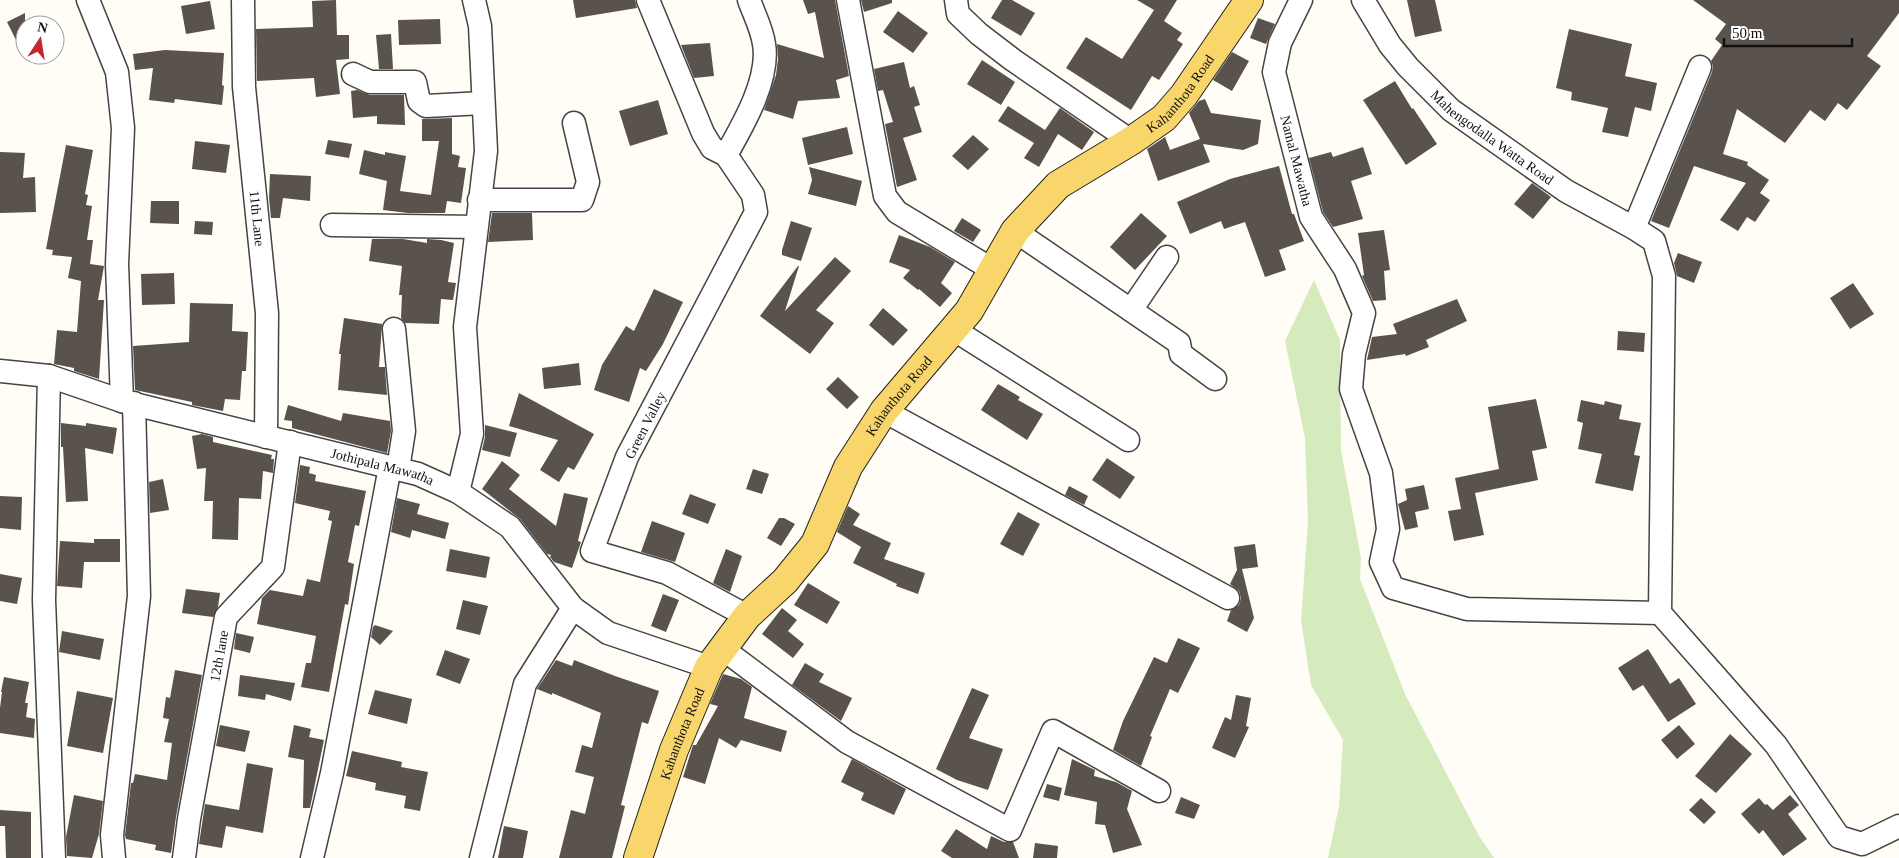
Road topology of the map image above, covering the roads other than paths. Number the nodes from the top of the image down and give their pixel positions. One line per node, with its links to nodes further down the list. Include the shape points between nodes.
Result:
1 (88, 0): 30 (street, via 117,72 124,128 118,264)
2 (243, 0): 32 (street, 11th Lane, via 244,87 267,313)
3 (474, 0): 13 (street, via 480,26)
4 (648, 0): 16 (street, Green Valley, via 702,133 712,148)
5 (749, 0): 16 (street, via 764,44 764,59 753,106)
6 (848, 0): 23 (street, via 885,196 897,212)
7 (956, 0): 15 (street, via 958,14 979,34)
8 (1249, 0): 15 (main road, Kahanthota Road, via 1184,95 1164,118)
9 (1301, 0): 39 (street, Namal Mawatha, via 1280,43 1274,72 1311,217 1345,268 1364,313 1354,354 1351,388 1382,473 1388,529 1381,562 1393,588 1467,609)
10 (1363, 0): 20 (street, Mahengodalla Watta Road, via 1390,45 1451,110 1566,191)
11 (1700, 67): 20 (street)
12 (353, 74): 13 (street, via 370,82 414,82 418,101 426,106)
13 (483, 103): 17 (street, via 486,151)
14 (574, 123): 17 (street, via 588,182 582,200)
15 (1131, 141): 21 (main road, Kahanthota Road, via 1058,184)
16 (726, 155): 40 (street, Green Valley, via 753,196 756,212 627,457 592,551 667,573)
17 (479, 200): 19 (street)
18 (332, 225): 19 (street)
19 (476, 227): 36 (street, via 465,327 472,434)
20 (1634, 228): 39 (street, Mahengodalla Watta Road, via 1654,241 1664,276)
21 (1015, 231): 23 (main road, Kahanthota Road); 24 (street)
22 (1167, 257): 24 (street)
23 (993, 270): 26 (main road, Kahanthota Road, via 969,311)
24 (1131, 310): 29 (street, via 1180,343 1181,354)
25 (394, 329): 35 (street, via 404,431)
26 (953, 329): 31 (main road, Kahanthota Road); 33 (street)
27 (0, 371): 28 (street, Jothipala Mawatha)
28 (49, 376): 30 (street, Jothipala Mawatha); 45 (street, via 44,600)
29 (1215, 379)
30 (128, 402): 32 (street, Jothipala Mawatha); 46 (street, via 139,596 112,835)
31 (884, 411): 37 (street); 40 (main road, Kahanthota Road, via 848,467 815,544 785,581)
32 (266, 437): 34 (street, Jothipala Mawatha)
33 (1128, 440)
34 (290, 442): 35 (street, Jothipala Mawatha); 47 (street, 12th lane, via 273,567 226,617)
35 (394, 468): 36 (street, Jothipala Mawatha, via 418,474); 48 (street)
36 (458, 492): 38 (street, Jothipala Mawatha, via 510,527)
37 (1228, 598)
38 (573, 608): 41 (street, Jothipala Mawatha, via 608,633); 49 (street, via 524,684)
39 (1660, 613): 44 (street, via 1776,745 1839,837)
40 (747, 616): 41 (main road, Kahanthota Road)
41 (716, 658): 42 (street, Jothipala Mawatha, via 847,742 1010,830 1053,731); 50 (main road, Kahanthota Road, via 674,750)
42 (1159, 791)
43 (1899, 826): 44 (street)
44 (1861, 851)
45 (54, 858)
46 (114, 858)
47 (184, 858)
48 (312, 858)
49 (481, 858)
50 (638, 858)

